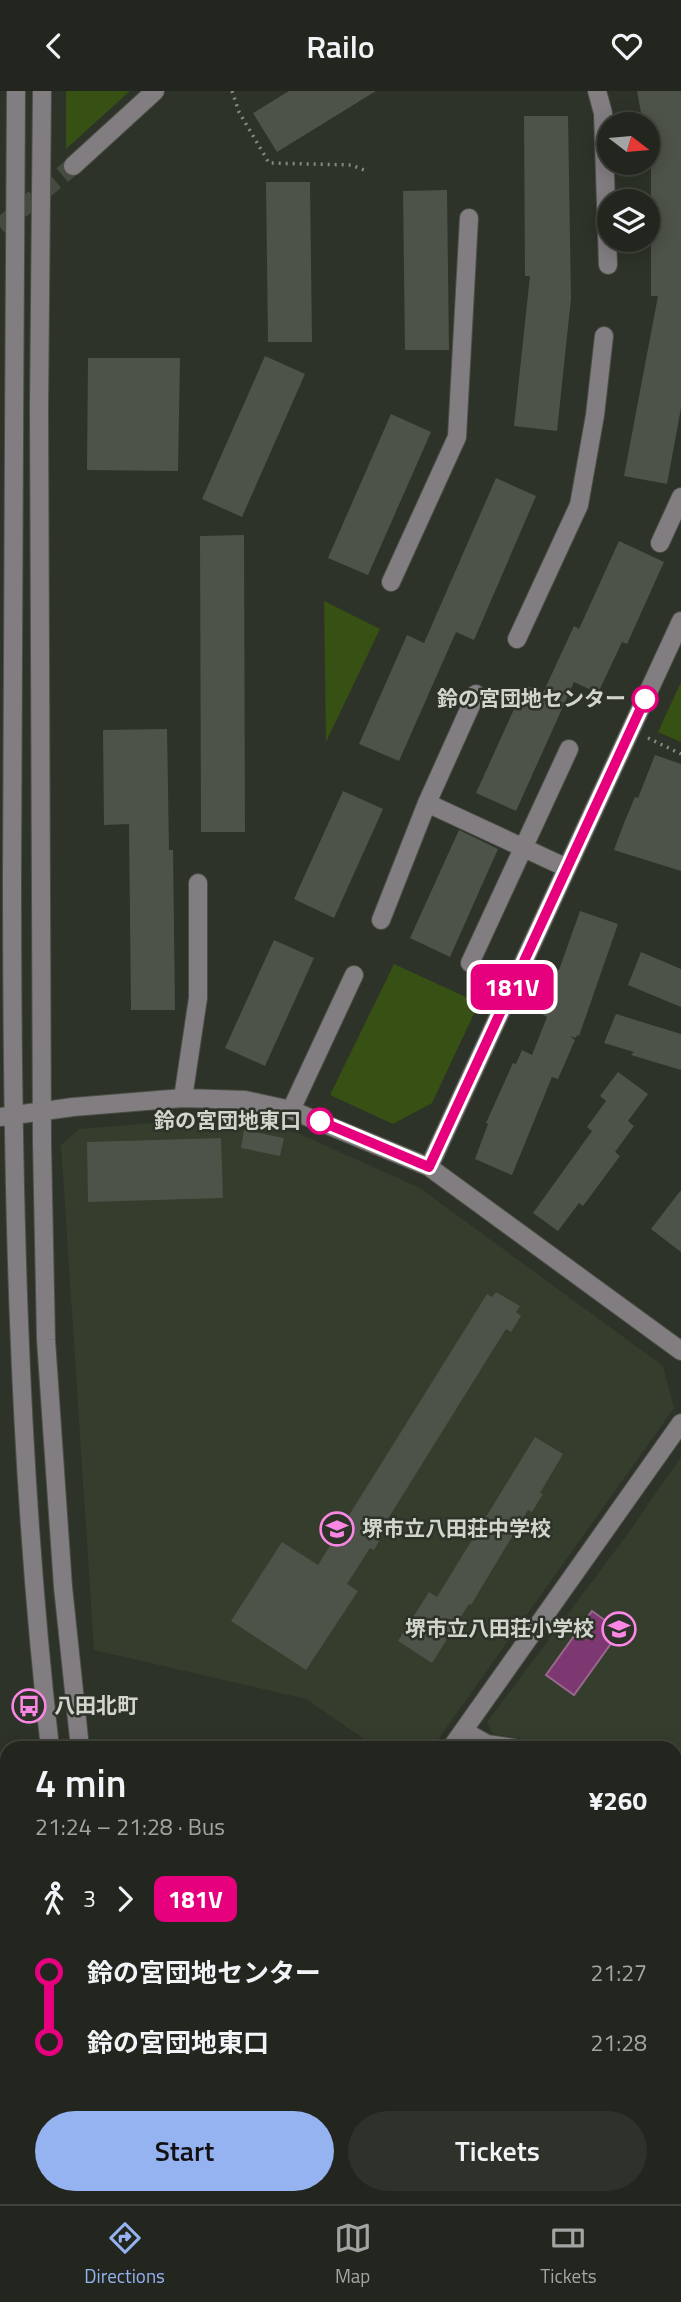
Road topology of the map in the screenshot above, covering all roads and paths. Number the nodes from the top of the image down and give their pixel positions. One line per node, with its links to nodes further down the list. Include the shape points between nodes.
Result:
1 (16, 91): 18 (street)
2 (42, 91): 29 (street)
3 (155, 91): 6 (street)
4 (232, 91): 7 (path, via 239,113 269,163 351,165)
5 (597, 91): 9 (street, via 603,113)
6 (73, 166)
7 (364, 170)
8 (469, 218): 13 (street, via 457,437)
9 (608, 265)
10 (604, 336): 15 (street, via 596,415 579,505)
11 (681, 497): 12 (street)
12 (660, 543)
13 (391, 582)
14 (681, 621): 23 (street)
15 (517, 639)
16 (476, 694): 21 (street)
17 (646, 737): 20 (path)
18 (6, 739): 31 (street)
19 (569, 750): 22 (street)
20 (681, 754)
21 (428, 803): 22 (street); 25 (street)
22 (522, 847): 23 (street); 26 (street)
23 (567, 867): 32 (street)
24 (198, 883): 28 (street, via 198,998)
25 (381, 920)
26 (470, 963)
27 (354, 975): 30 (street)
28 (183, 1098): 29 (street); 30 (street, via 245,1100)
29 (41, 1110): 31 (street); 37 (street, via 46,1340)
30 (291, 1110): 32 (street)
31 (7, 1116): 36 (street, via 25,1466)
32 (429, 1167): 33 (street)
33 (681, 1351)
34 (681, 1423): 35 (street)
35 (464, 1731): 38 (street); 39 (street)
36 (49, 1741)
37 (79, 1741)
38 (456, 1741)
39 (482, 1741)

